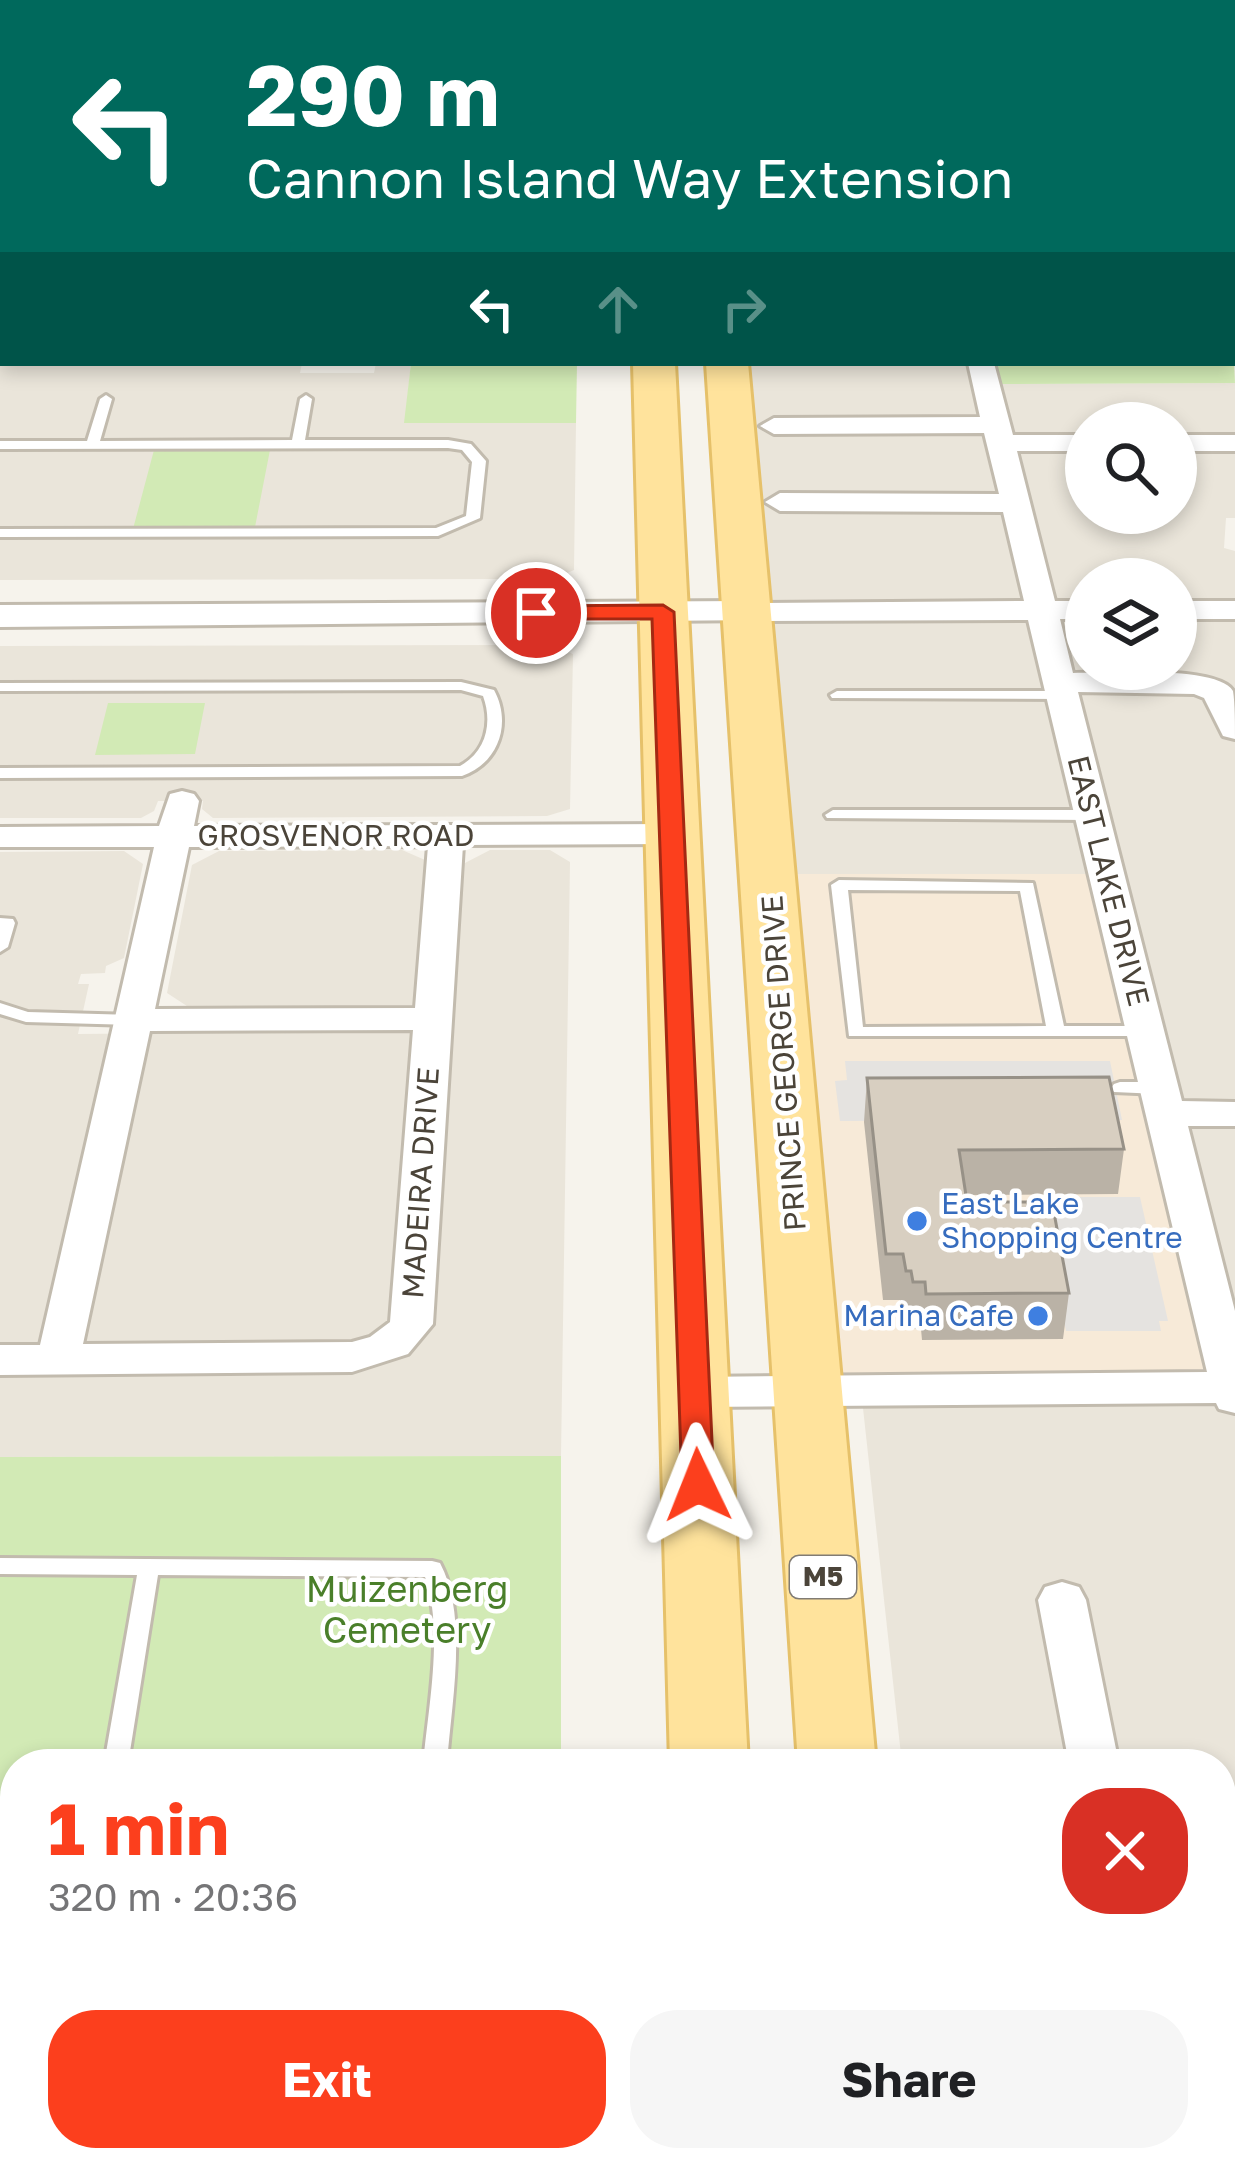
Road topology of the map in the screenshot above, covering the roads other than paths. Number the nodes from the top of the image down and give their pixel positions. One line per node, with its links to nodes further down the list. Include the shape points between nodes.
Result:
1 (654, 366): 21 (main road)
2 (727, 366): 22 (main road, PRINCE GEORGE DRIVE / M5)
3 (982, 366): 7 (street, EAST LAKE DRIVE)
4 (106, 399): 13 (lane)
5 (306, 399): 11 (lane)
6 (774, 426): 7 (street)
7 (999, 434): 8 (street); 15 (street, EAST LAKE DRIVE)
8 (1065, 441)
9 (1197, 443): 10 (street)
10 (1235, 443)
11 (298, 444): 13 (lane); 16 (lane, via 466,447 479,461 473,518 437,532)
12 (0, 445): 13 (lane)
13 (92, 445)
14 (780, 502): 15 (street)
15 (1015, 503): 17 (street, EAST LAKE DRIVE)
16 (0, 533)
17 (1041, 610): 18 (street); 22 (street); 25 (street, EAST LAKE DRIVE)
18 (1065, 610)
19 (1197, 610): 20 (street)
20 (1235, 610)
21 (663, 612): 22 (street); 23 (street); 32 (main road)
22 (748, 612): 46 (main road, PRINCE GEORGE DRIVE / M5)
23 (0, 616)
24 (0, 687): 29 (lane, via 461,686 489,693 495,704 488,754 462,771)
25 (1061, 688): 26 (lane); 27 (street, via 1199,684 1217,692); 30 (street, EAST LAKE DRIVE)
26 (837, 695)
27 (1235, 729)
28 (0, 773): 29 (lane)
29 (181, 803): 33 (street, GROSVENOR ROAD); 34 (street, GROSVENOR ROAD); 39 (street)
30 (1092, 814): 31 (lane); 41 (street, EAST LAKE DRIVE)
31 (833, 815)
32 (673, 834): 33 (street, GROSVENOR ROAD); 48 (main road)
33 (446, 835): 38 (street, MADEIRA DRIVE)
34 (0, 837)
35 (0, 923): 36 (lane, via 7,923)
36 (0, 947)
37 (0, 1008): 39 (lane, via 26,1017)
38 (433, 1019): 39 (street); 45 (street, MADEIRA DRIVE, via 411,1324 403,1336 352,1357)
39 (133, 1020): 45 (street)
40 (1056, 1031): 40 (lane, via 855,1031 839,885 1027,886); 41 (lane)
41 (1145, 1031): 42 (street, EAST LAKE DRIVE)
42 (1148, 1097): 43 (street); 47 (street, EAST LAKE DRIVE)
43 (1235, 1114)
44 (0, 1360): 45 (street, MADEIRA DRIVE)
45 (58, 1360)
46 (808, 1391): 47 (street); 48 (street); 55 (main road, PRINCE GEORGE DRIVE / M5)
47 (1234, 1391)
48 (694, 1392): 54 (main road)
49 (0, 1566): 50 (lane)
50 (149, 1566): 52 (lane); 53 (lane, via 432,1569 442,1581 443,1614)
51 (1062, 1600): 56 (street)
52 (118, 1749)
53 (436, 1749)
54 (708, 1749)
55 (836, 1749)
56 (1091, 1749)

